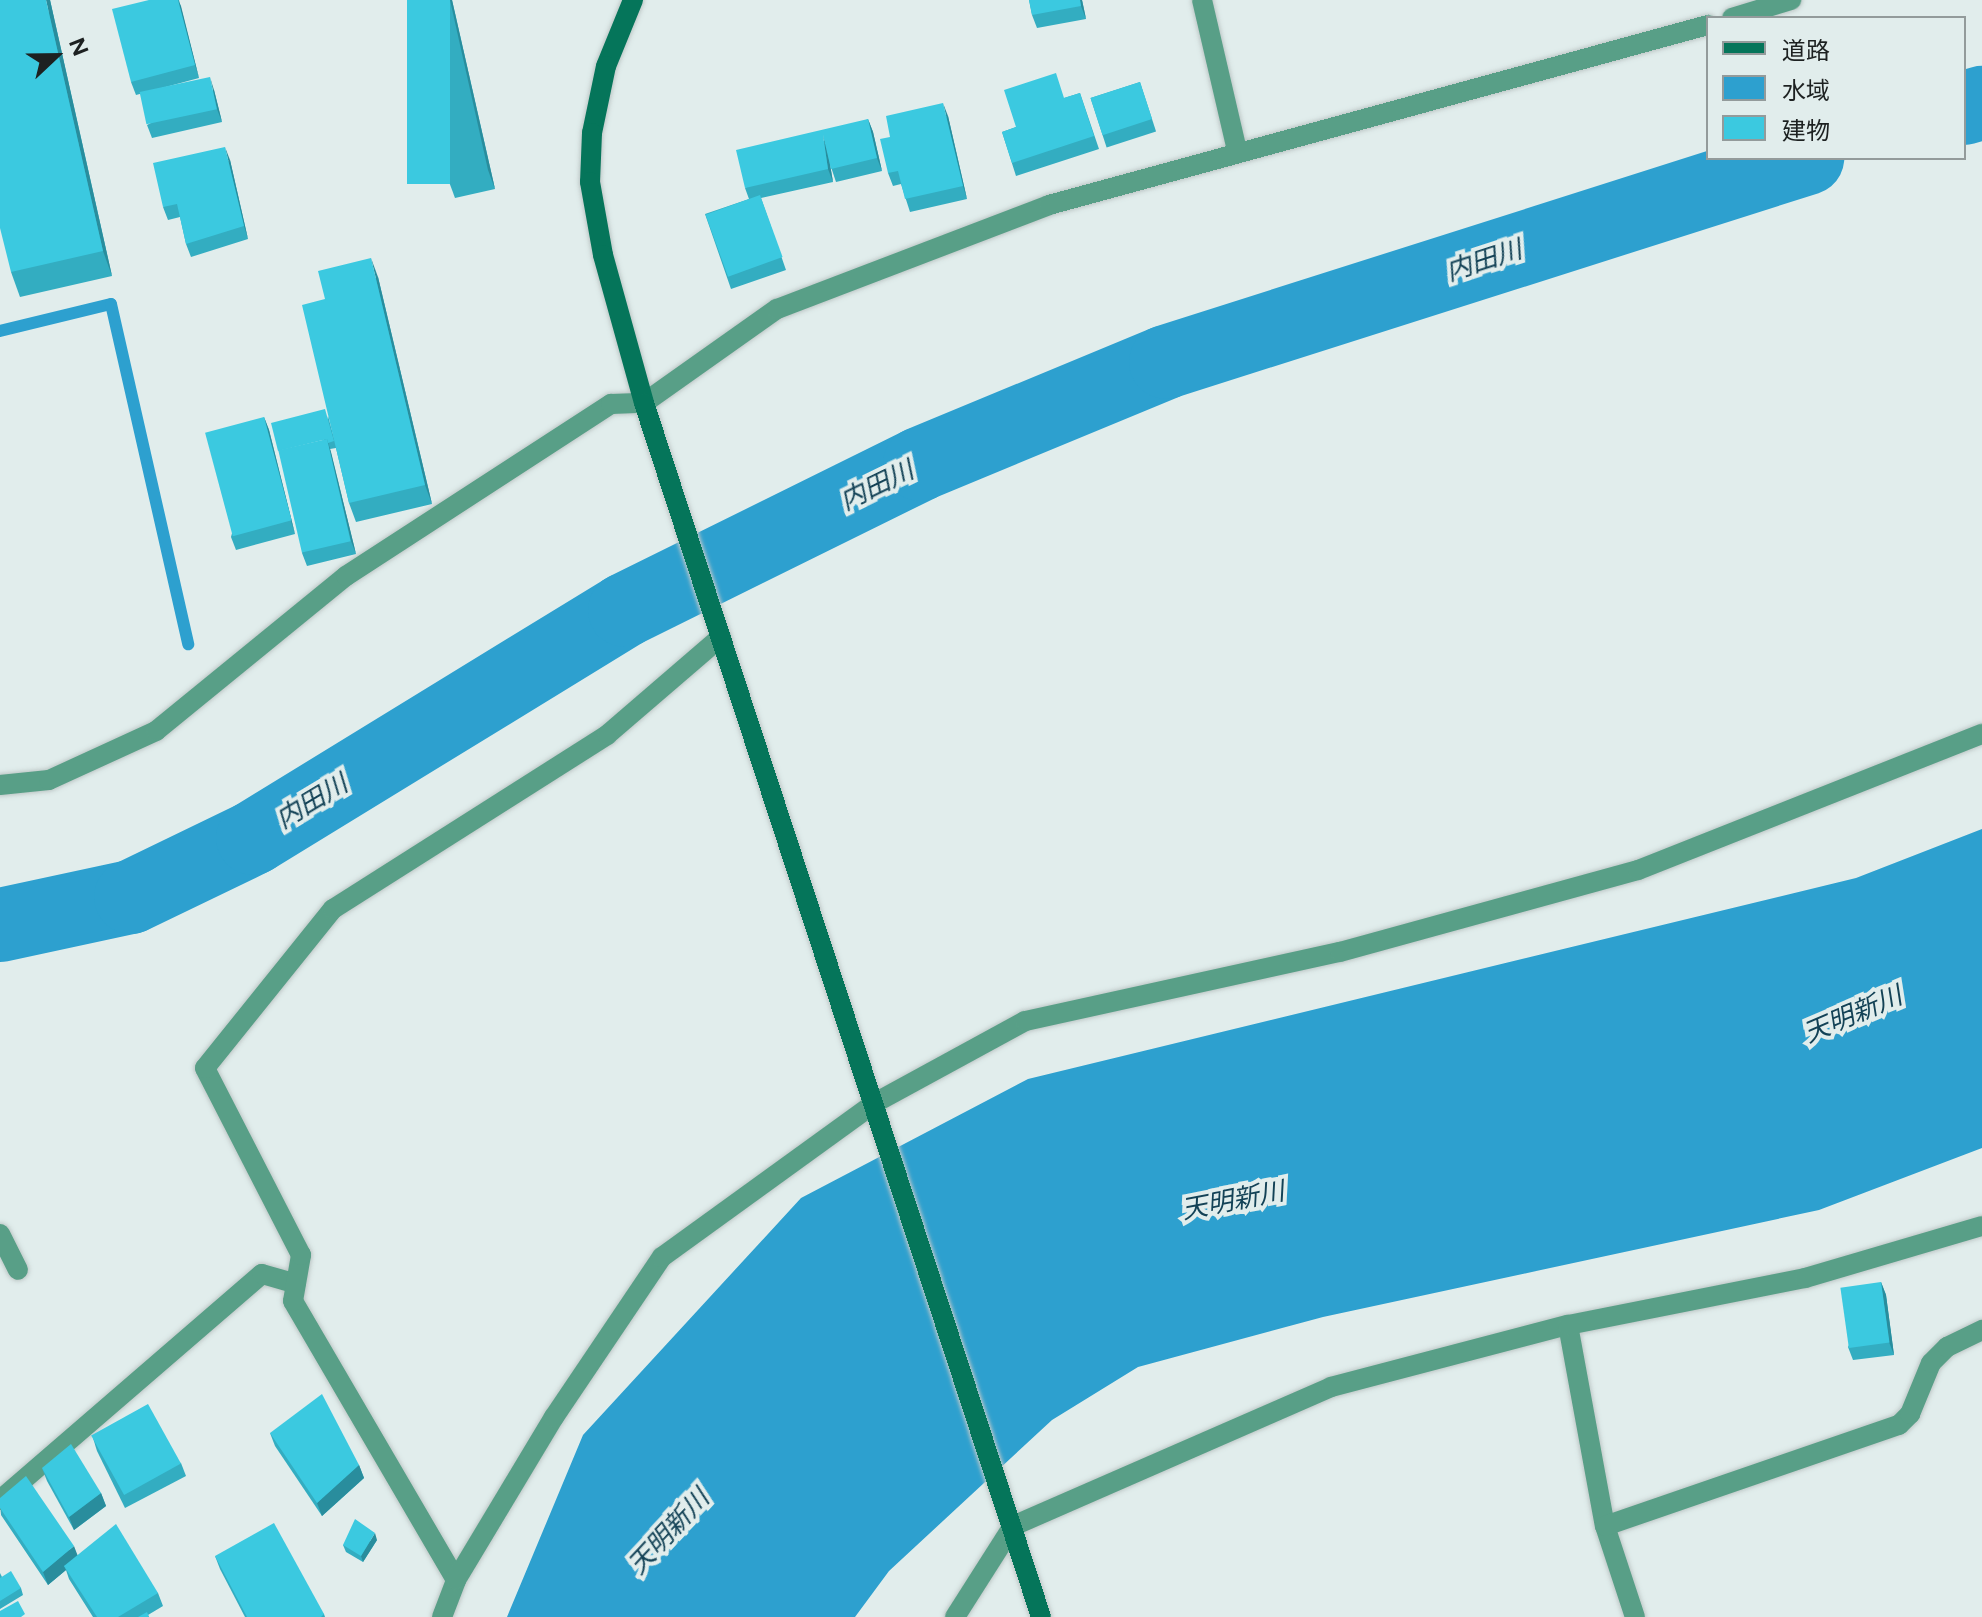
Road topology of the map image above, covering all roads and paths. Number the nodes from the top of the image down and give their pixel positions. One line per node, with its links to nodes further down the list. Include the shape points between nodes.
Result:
1 (633, 0): 7 (street, via 606,66 592,133 590,182 603,255)
2 (1202, 0): 6 (street)
3 (1791, 0): 4 (street)
4 (1739, 16)
5 (1706, 26): 6 (street)
6 (1237, 151): 7 (street, via 1049,205 777,309)
7 (644, 403): 8 (street); 10 (street, via 611,404 346,576 156,731 49,780)
8 (721, 637): 11 (street); 15 (street, via 607,735 333,909 205,1068 301,1255)
9 (1982, 734): 11 (street, via 1638,870 1340,952 1025,1021)
10 (0, 785)
11 (873, 1104): 19 (street); 21 (street, via 662,1257 554,1417)
12 (1982, 1226): 16 (street, via 1805,1278)
13 (0, 1234): 14 (street)
14 (18, 1270)
15 (296, 1284): 18 (street, via 262,1274); 21 (street, via 293,1301)
16 (1568, 1325): 19 (street, via 1331,1387); 20 (street)
17 (1982, 1330): 20 (street, via 1947,1347 1931,1363 1910,1414 1899,1425)
18 (0, 1500)
19 (1013, 1526): 23 (street); 24 (street)
20 (1605, 1526): 25 (street)
21 (456, 1580): 22 (street)
22 (442, 1617)
23 (955, 1617)
24 (1041, 1617)
25 (1635, 1617)

